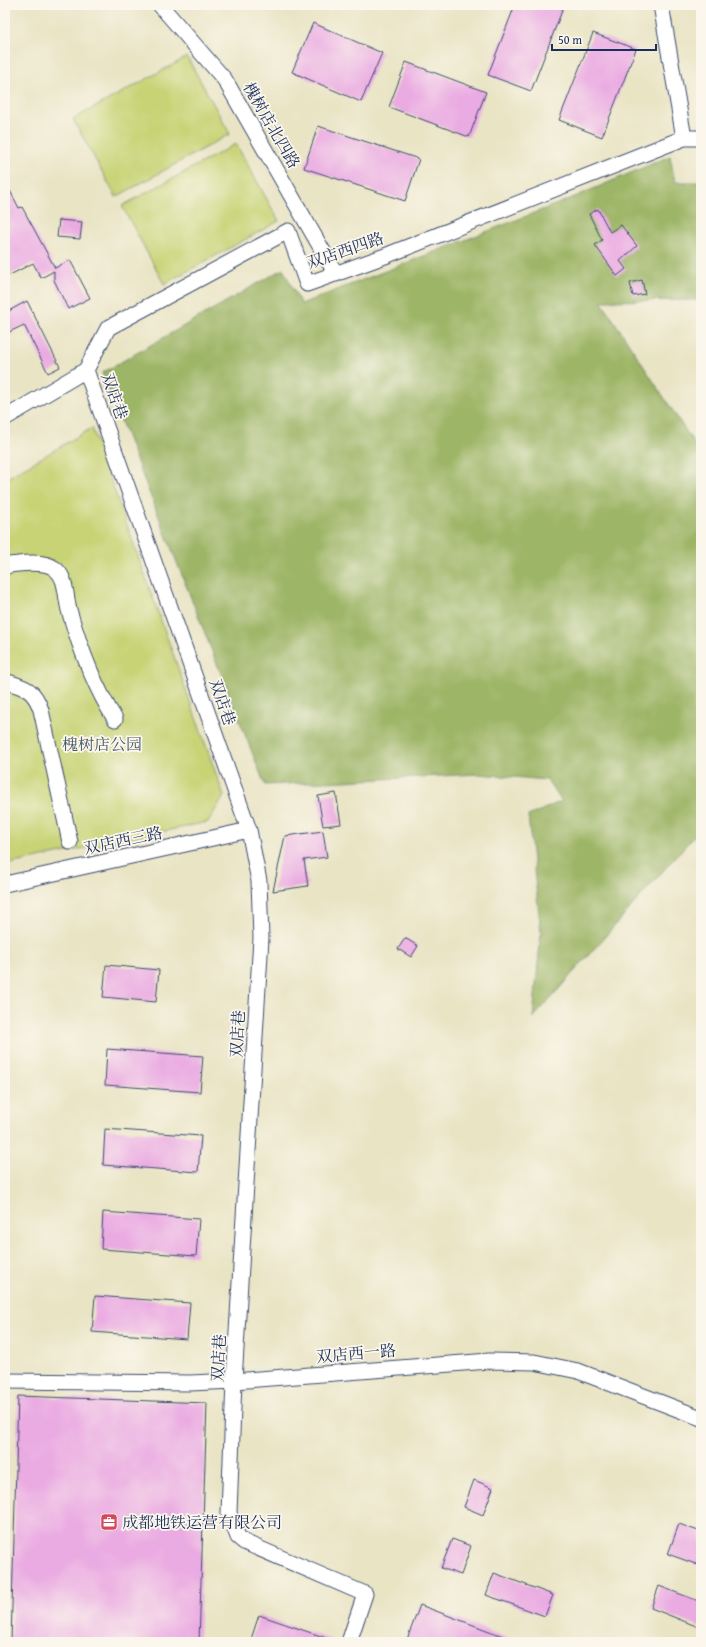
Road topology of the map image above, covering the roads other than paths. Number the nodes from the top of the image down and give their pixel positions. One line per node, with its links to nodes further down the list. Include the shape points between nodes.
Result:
1 (160, 5): 5 (street, 槐树店北四路, via 225,80)
2 (661, 5): 3 (street)
3 (684, 138): 4 (street, 双店西四路); 5 (street, 双店西四路)
4 (701, 138)
5 (336, 274): 6 (street, 双店西四路, via 307,284 288,231 108,328)
6 (86, 370): 7 (street); 11 (street, 双店巷)
7 (5, 418)
8 (5, 567): 10 (street, via 41,564 53,567 61,575 68,607 85,659)
9 (5, 682): 12 (street, via 23,687 36,696)
10 (115, 719)
11 (249, 830): 13 (street, 双店西三路); 15 (street, 双店巷, via 258,881 261,938)
12 (70, 842)
13 (5, 884)
14 (5, 1381): 15 (street, 双店西一路)
15 (234, 1381): 16 (street, 双店西一路, via 489,1361 534,1362 578,1371); 17 (street, 双店巷, via 229,1513 238,1537 244,1542 365,1594)
16 (701, 1418)
17 (349, 1642)

